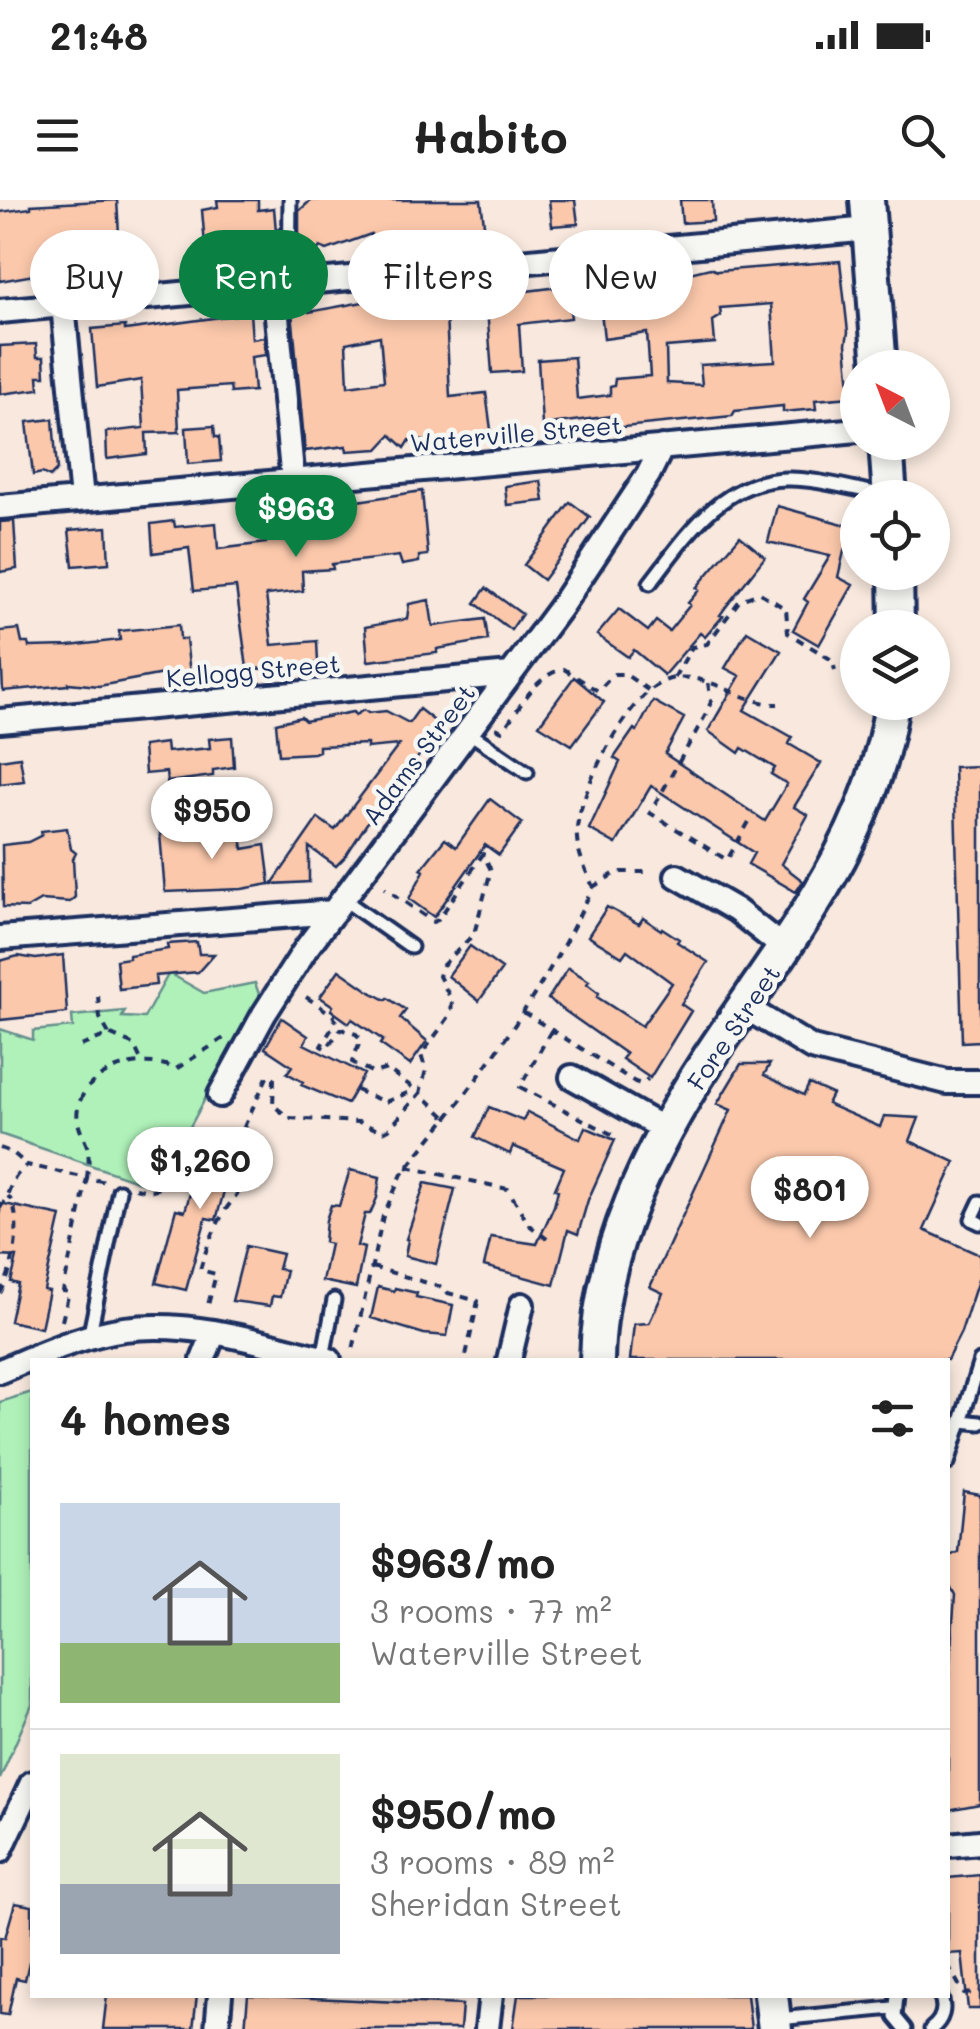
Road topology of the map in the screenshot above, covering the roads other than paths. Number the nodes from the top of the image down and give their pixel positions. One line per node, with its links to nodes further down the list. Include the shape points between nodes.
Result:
1 (290, 200): 3 (lane)
2 (868, 214): 4 (street); 9 (street)
3 (287, 230)
4 (328, 279)
5 (30, 308): 6 (street)
6 (0, 311)
7 (64, 320): 14 (street)
8 (284, 320): 12 (street)
9 (879, 350)
10 (840, 432): 11 (street, Waterville Street)
11 (662, 447): 12 (street, Waterville Street); 17 (street, Adams Street)
12 (294, 482): 14 (street, Waterville Street)
13 (840, 488): 16 (lane, via 786,478 744,488 704,513)
14 (82, 499): 15 (street, Waterville Street)
15 (0, 508)
16 (650, 583)
17 (512, 674): 19 (street, Kellogg Street); 20 (street, Adams Street)
18 (887, 720): 26 (street, Fore Street, via 852,833)
19 (0, 721)
20 (468, 732): 21 (lane); 23 (street, Adams Street)
21 (527, 772)
22 (677, 876): 26 (street)
23 (339, 906): 24 (street); 25 (lane); 30 (street, Adams Street, via 264,1014)
24 (0, 938)
25 (411, 947)
26 (786, 948): 27 (street, Fore Street)
27 (745, 1007): 29 (street, via 812,1048 948,1082); 31 (street, Fore Street)
28 (572, 1077): 31 (street)
29 (980, 1082)
30 (220, 1096)
31 (666, 1130): 44 (street, Fore Street, via 611,1260)
32 (118, 1188): 38 (lane)
33 (980, 1202): 34 (lane, via 972,1219)
34 (980, 1223)
35 (334, 1300): 42 (lane)
36 (522, 1305): 43 (street)
37 (210, 1324): 38 (street); 40 (street); 41 (street)
38 (89, 1338): 39 (street)
39 (37, 1358)
40 (203, 1358)
41 (323, 1358)
42 (326, 1358)
43 (509, 1358)
44 (596, 1358)
45 (30, 1361): 47 (street)
46 (980, 1361): 48 (lane)
47 (0, 1372)
48 (962, 1422): 49 (lane); 50 (lane)
49 (980, 1423)
50 (950, 1457)
51 (30, 1787): 54 (street)
52 (980, 1842): 53 (street)
53 (950, 1845)
54 (0, 1851)
55 (220, 1998): 60 (street)
56 (491, 1998): 61 (street)
57 (941, 1998): 63 (lane, via 942,2018)
58 (895, 2002): 59 (lane); 62 (lane, via 894,2017)
59 (773, 2015)
60 (217, 2029)
61 (487, 2029)
62 (905, 2029)
63 (932, 2029)

